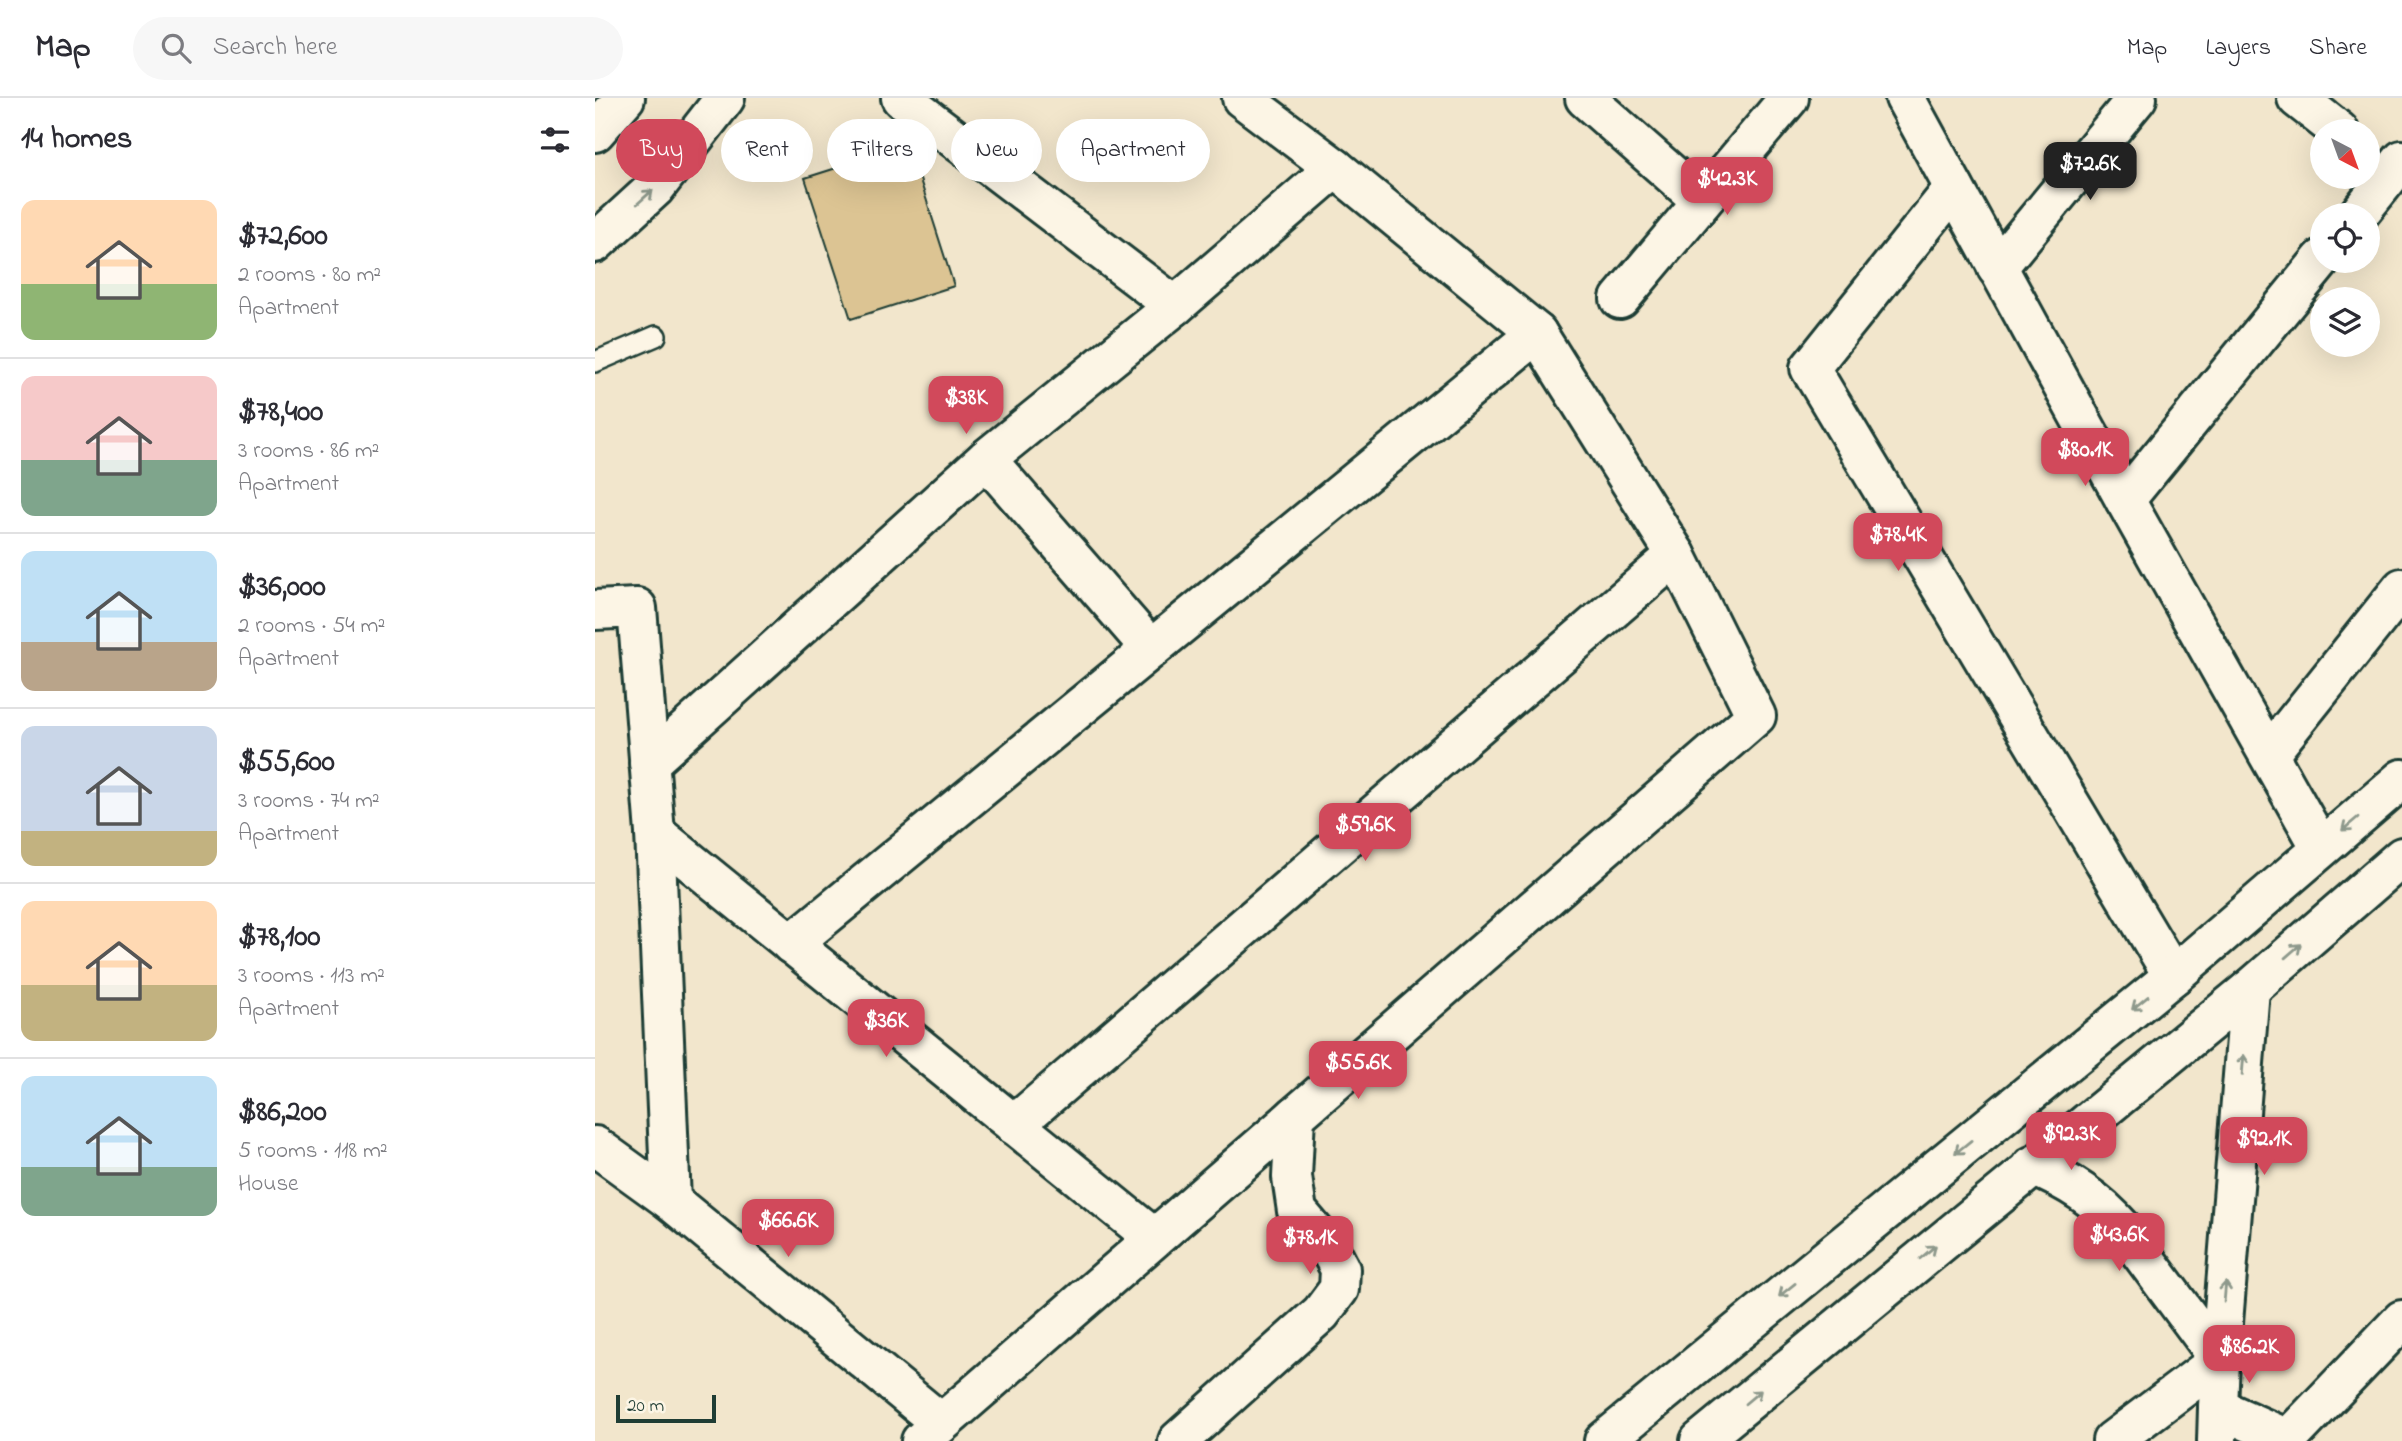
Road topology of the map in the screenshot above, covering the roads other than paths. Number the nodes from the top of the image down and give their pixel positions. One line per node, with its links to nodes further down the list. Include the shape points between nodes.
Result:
1 (625, 98): 11 (street)
2 (726, 98): 17 (street, one-way to 2, via 655,188)
3 (901, 98): 21 (street)
4 (1243, 98): 13 (street)
5 (1584, 98): 15 (street)
6 (1789, 98): 15 (street)
7 (1905, 98): 14 (street)
8 (2137, 98): 18 (street)
9 (2297, 98): 10 (street)
10 (2324, 119)
11 (595, 132)
12 (2387, 162): 16 (street)
13 (1335, 168): 21 (street); 22 (street)
14 (1954, 188): 18 (street); 38 (street, via 1810,368)
15 (1702, 201): 20 (street)
16 (2365, 203)
17 (595, 243)
18 (1997, 268): 26 (street)
19 (2311, 273): 26 (street)
20 (1620, 299)
21 (1175, 306): 25 (street)
22 (1537, 333): 27 (street); 30 (street)
23 (656, 336): 24 (lane)
24 (595, 362)
25 (986, 459): 30 (street); 32 (street)
26 (2125, 500): 31 (street)
27 (1676, 555): 40 (street, via 1756,716); 41 (street)
28 (2402, 589): 31 (street)
29 (595, 610): 32 (street, via 637,608)
30 (1151, 649): 37 (street)
31 (2270, 753): 35 (street)
32 (649, 763): 34 (street)
33 (2402, 779): 35 (street, one-way to 35)
34 (656, 833): 37 (street); 44 (street)
35 (2321, 848): 38 (street)
36 (2402, 857): 39 (street, one-way to 36)
37 (791, 944): 41 (street)
38 (2173, 976): 52 (street, one-way to 52)
39 (2250, 989): 43 (street); 47 (street, one-way to 39)
40 (1295, 1116): 45 (street); 51 (street, via 1292,1177 1297,1211 1340,1269 1339,1289 1321,1313)
41 (1014, 1125): 45 (street)
42 (595, 1146): 44 (street)
43 (2032, 1166): 47 (street, via 2073,1184 2108,1212); 53 (street, one-way to 43)
44 (671, 1201): 49 (street)
45 (1154, 1238): 49 (street)
46 (2402, 1320): 50 (street)
47 (2220, 1360): 48 (street); 54 (street)
48 (2218, 1425): 50 (street)
49 (931, 1432)
50 (2290, 1440)
51 (1178, 1441)
52 (1604, 1441)
53 (1700, 1441)
54 (2112, 1441)

